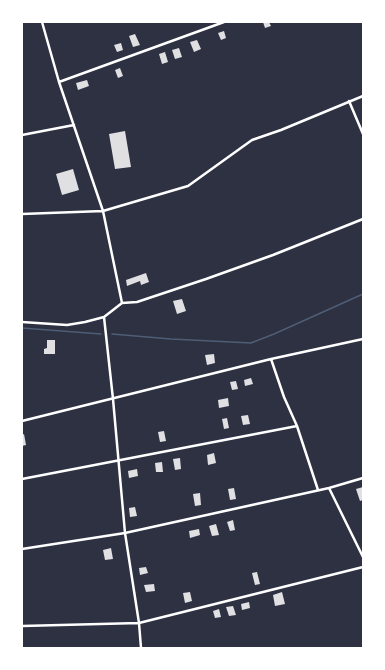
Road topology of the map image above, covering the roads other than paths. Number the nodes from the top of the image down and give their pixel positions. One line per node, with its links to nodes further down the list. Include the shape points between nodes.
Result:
1 (42, 22): 3 (street)
2 (224, 22): 3 (street)
3 (59, 82): 6 (street)
4 (363, 96): 5 (street)
5 (349, 101): 7 (street); 9 (street, via 252,140 188,186)
6 (74, 125): 8 (street); 9 (street)
7 (363, 134)
8 (22, 135)
9 (103, 211): 10 (street); 12 (street)
10 (22, 214)
11 (363, 219): 12 (street, via 206,279 137,302)
12 (122, 303): 13 (street)
13 (104, 317): 14 (street, via 67,325); 17 (street)
14 (22, 322)
15 (363, 339): 16 (street)
16 (271, 359): 17 (street); 19 (street)
17 (113, 399): 18 (street); 20 (street)
18 (22, 421)
19 (297, 426): 20 (street); 24 (street)
20 (119, 460): 22 (street); 25 (street)
21 (363, 478): 23 (street)
22 (22, 480)
23 (329, 488): 24 (street); 27 (street)
24 (318, 490): 25 (street)
25 (125, 533): 26 (street); 29 (street)
26 (22, 549)
27 (363, 558)
28 (363, 567): 29 (street)
29 (139, 623): 30 (street); 31 (street)
30 (22, 626)
31 (141, 648)

